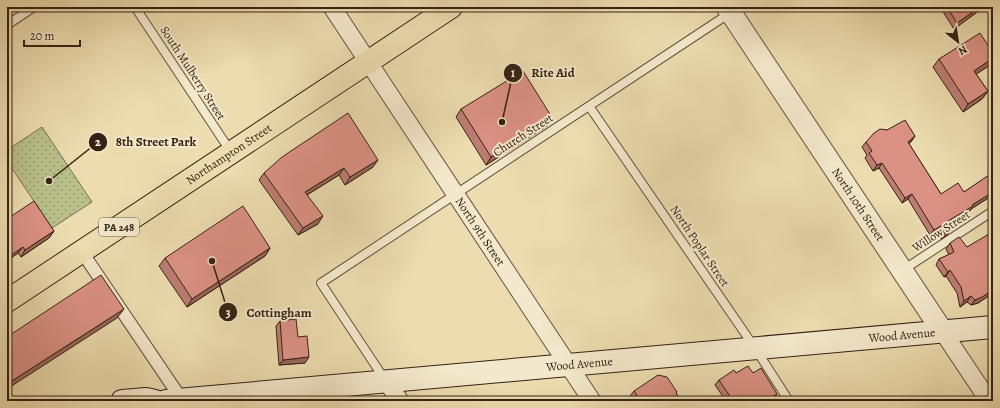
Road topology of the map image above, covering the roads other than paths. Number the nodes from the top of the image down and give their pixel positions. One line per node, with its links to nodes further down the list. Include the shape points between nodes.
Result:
1 (34, 7): 6 (lane)
2 (135, 7): 9 (lane, South Mulberry Street)
3 (332, 7): 7 (street, North 9th Street)
4 (451, 7): 7 (main road, Northampton Street / PA 248)
5 (732, 9): 8 (lane, Church Street); 13 (street, North 10th Street)
6 (7, 25)
7 (368, 62): 9 (main road, Northampton Street / PA 248); 10 (street, North 9th Street)
8 (589, 106): 10 (lane, Church Street); 17 (lane, North Poplar Street)
9 (231, 153): 12 (main road, Northampton Street / PA 248)
10 (456, 194): 18 (street, North 9th Street); 19 (lane, Church Street, via 321,284)
11 (993, 211): 13 (lane, Willow Street)
12 (82, 252): 14 (main road, Northampton Street / PA 248); 22 (street)
13 (902, 271): 16 (street, North 10th Street)
14 (7, 301)
15 (993, 328): 16 (main road, Wood Avenue)
16 (942, 332): 17 (main road, Wood Avenue); 26 (street, North 10th Street)
17 (755, 348): 18 (main road, Wood Avenue); 25 (lane, North Poplar Street)
18 (568, 365): 19 (main road, Wood Avenue); 24 (street, North 9th Street)
19 (386, 382): 22 (main road, Wood Avenue); 23 (street)
20 (122, 401): 21 (main road)
21 (155, 401)
22 (177, 401)
23 (400, 401)
24 (592, 401)
25 (789, 401)
26 (988, 401)

